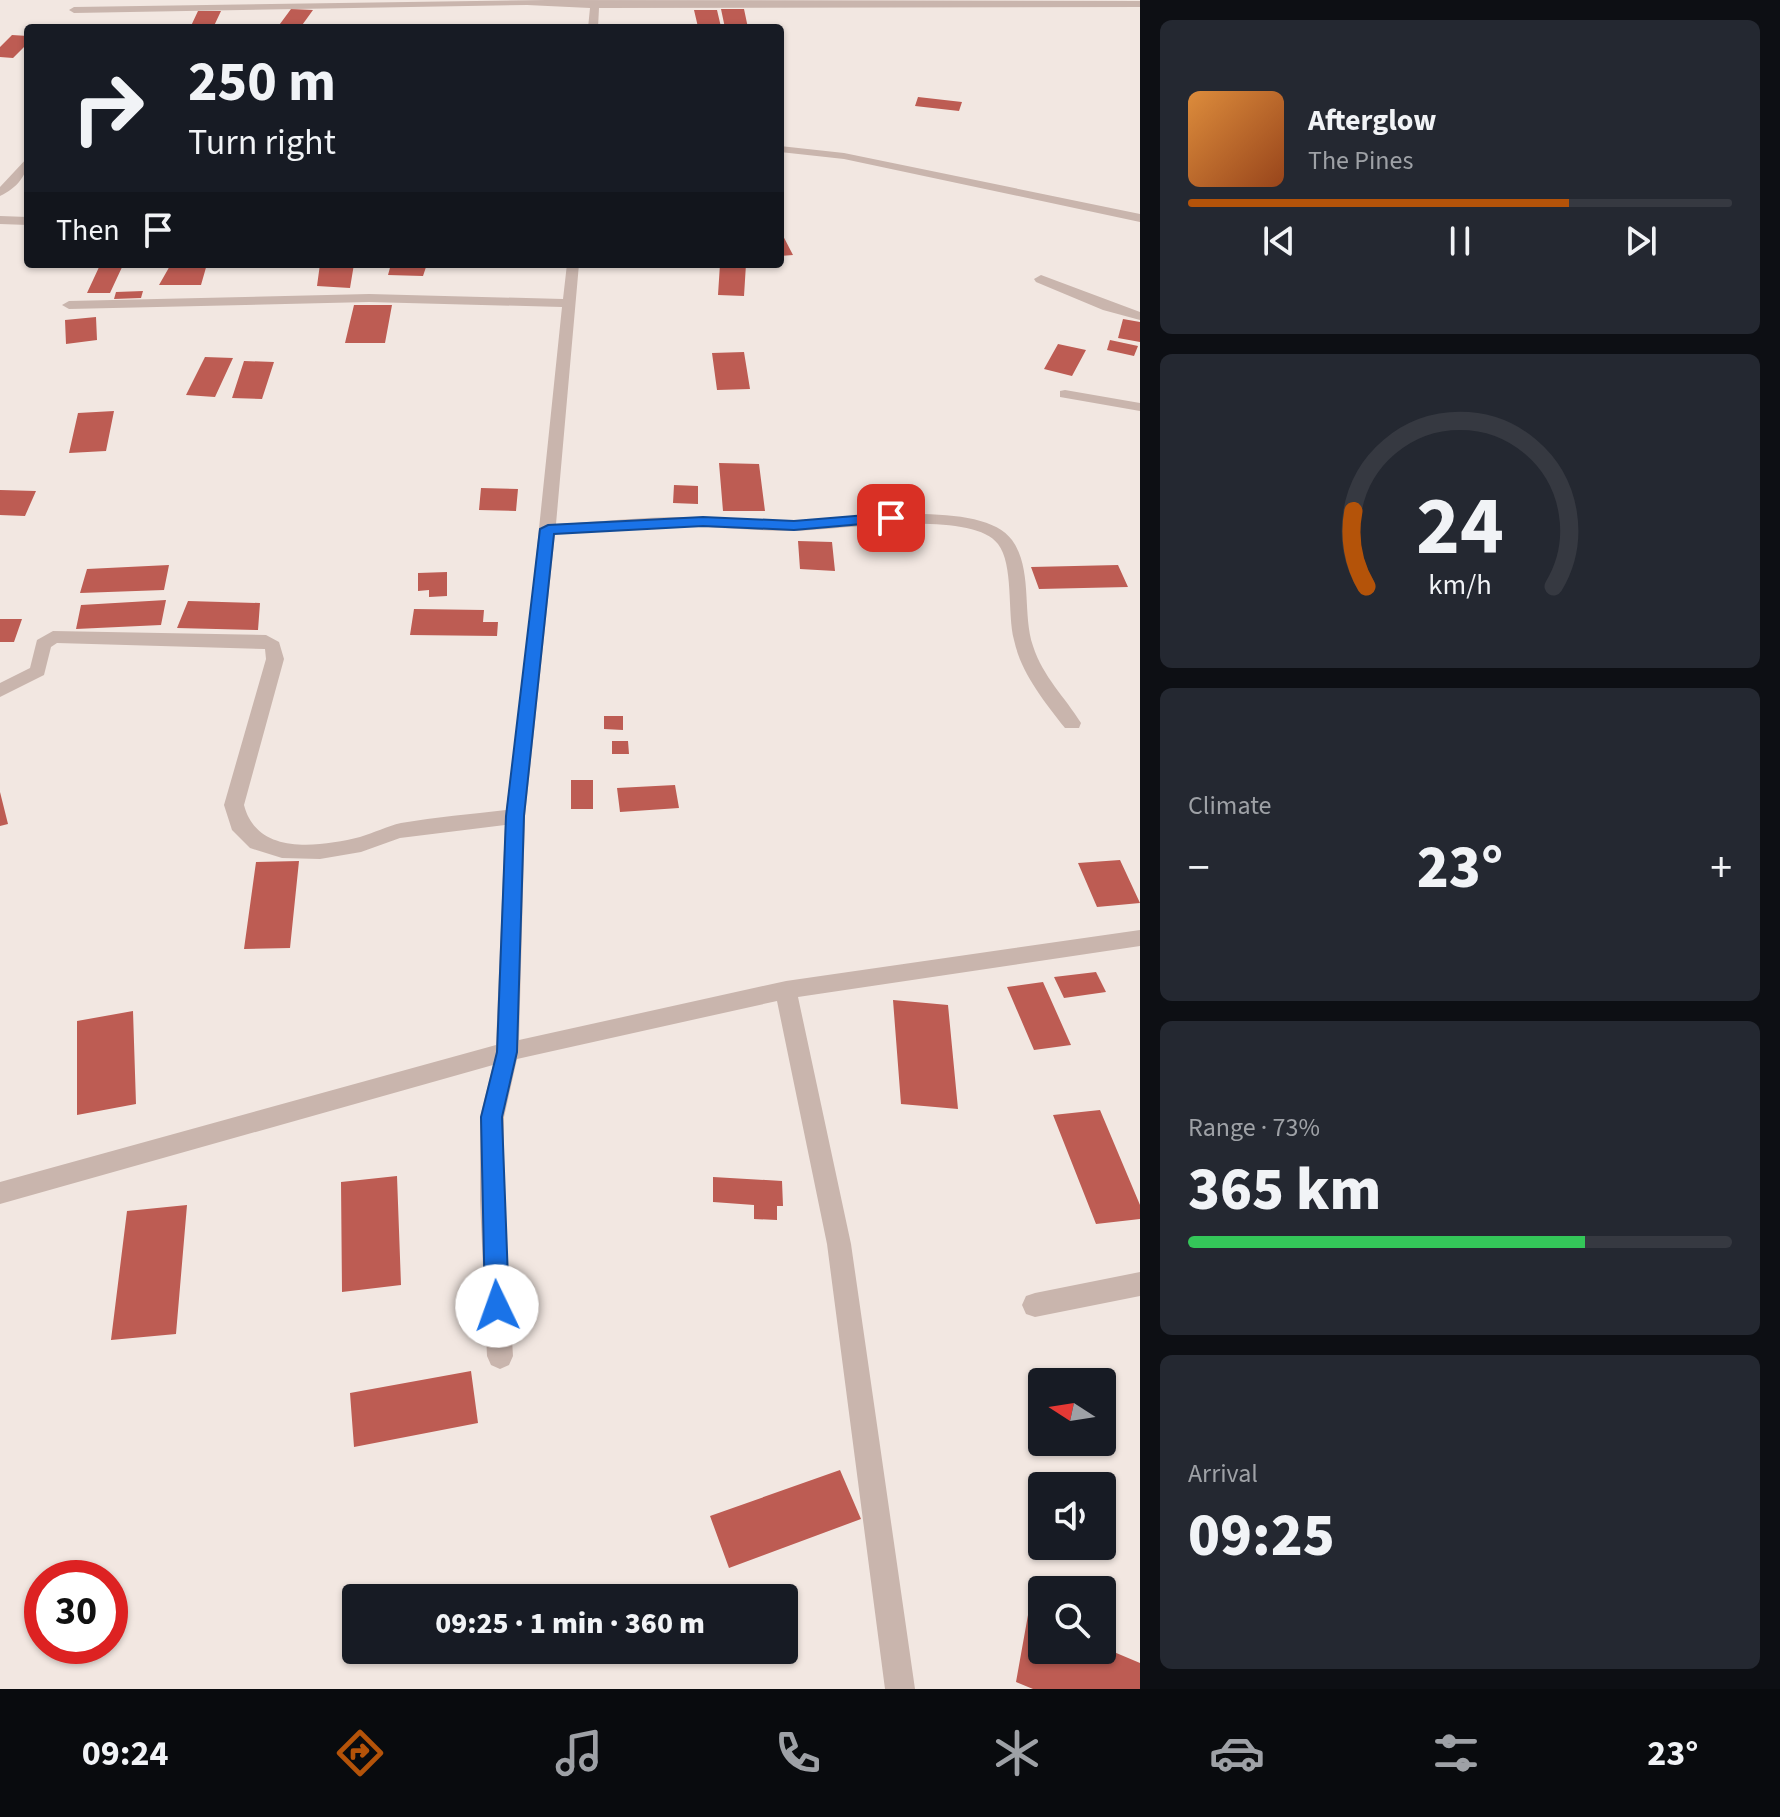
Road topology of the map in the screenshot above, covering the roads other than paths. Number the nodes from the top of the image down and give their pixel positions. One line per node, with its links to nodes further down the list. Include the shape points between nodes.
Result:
1 (595, 2): 2 (street); 3 (street); 4 (street)
2 (1140, 4)
3 (74, 10)
4 (593, 24)
5 (784, 149): 8 (street, via 844,156)
6 (24, 166): 7 (street)
7 (0, 192)
8 (1140, 218)
9 (0, 220): 10 (street)
10 (24, 221)
11 (573, 268): 13 (street)
12 (1041, 279): 15 (street)
13 (569, 303): 14 (street, via 369,298); 18 (street)
14 (69, 305)
15 (1140, 316)
16 (1065, 394): 17 (street)
17 (1140, 407)
18 (548, 529): 20 (street, via 703,521 794,526 891,518 980,526 1005,540 1026,652 1041,686); 21 (street)
19 (0, 691): 21 (street, via 38,671 43,644 53,637 266,641 273,646 275,659 234,805 239,825 257,843 320,851 399,831)
20 (1072, 723)
21 (515, 816): 24 (street)
22 (1140, 938): 23 (street)
23 (786, 990): 24 (street); 29 (street, via 839,1244)
24 (507, 1052): 25 (street); 28 (street, via 492,1117)
25 (0, 1193)
26 (1140, 1284): 27 (street)
27 (1035, 1305)
28 (500, 1356)
29 (900, 1689)

